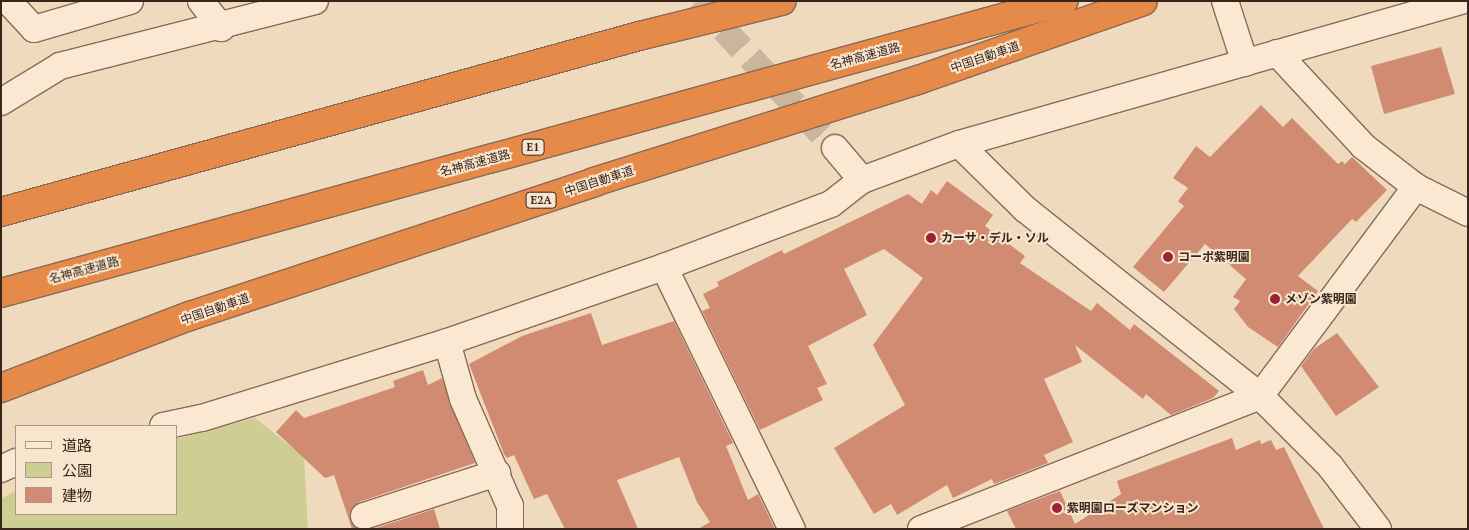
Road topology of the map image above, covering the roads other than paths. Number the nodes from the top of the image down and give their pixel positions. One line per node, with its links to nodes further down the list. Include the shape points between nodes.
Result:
1 (8, 1): 2 (street, via 34,29)
2 (130, 1)
3 (201, 1): 10 (street)
4 (315, 1): 10 (street)
5 (782, 1): 18 (highway, via 639,36)
6 (1064, 1): 23 (highway, 名神高速道路 / E1)
7 (1143, 1): 25 (highway, 中国自動車道 / E2A, via 190,316)
8 (1225, 1): 12 (street)
9 (1461, 1): 11 (street)
10 (220, 28): 13 (street, via 60,66)
11 (1277, 53): 12 (street); 17 (street, via 1363,146)
12 (1244, 63): 14 (street)
13 (1, 102)
14 (960, 144): 16 (street); 26 (street, via 1025,209)
15 (835, 148): 16 (street)
16 (862, 180): 22 (street, via 831,204)
17 (1416, 187): 21 (street); 26 (street)
18 (64, 194): 19 (highway); 20 (highway)
19 (1, 208)
20 (1, 212)
21 (1468, 213)
22 (664, 267): 24 (street); 33 (street)
23 (1, 293)
24 (447, 342): 27 (street, via 202,418); 30 (street, via 463,399)
25 (1, 388)
26 (1260, 396): 34 (street); 35 (street, via 1330,466)
27 (168, 425)
28 (15, 462): 29 (street)
29 (1, 469)
30 (497, 473): 31 (street); 32 (street, via 510,506)
31 (364, 516)
32 (510, 529)
33 (792, 529)
34 (921, 529)
35 (1378, 529)

